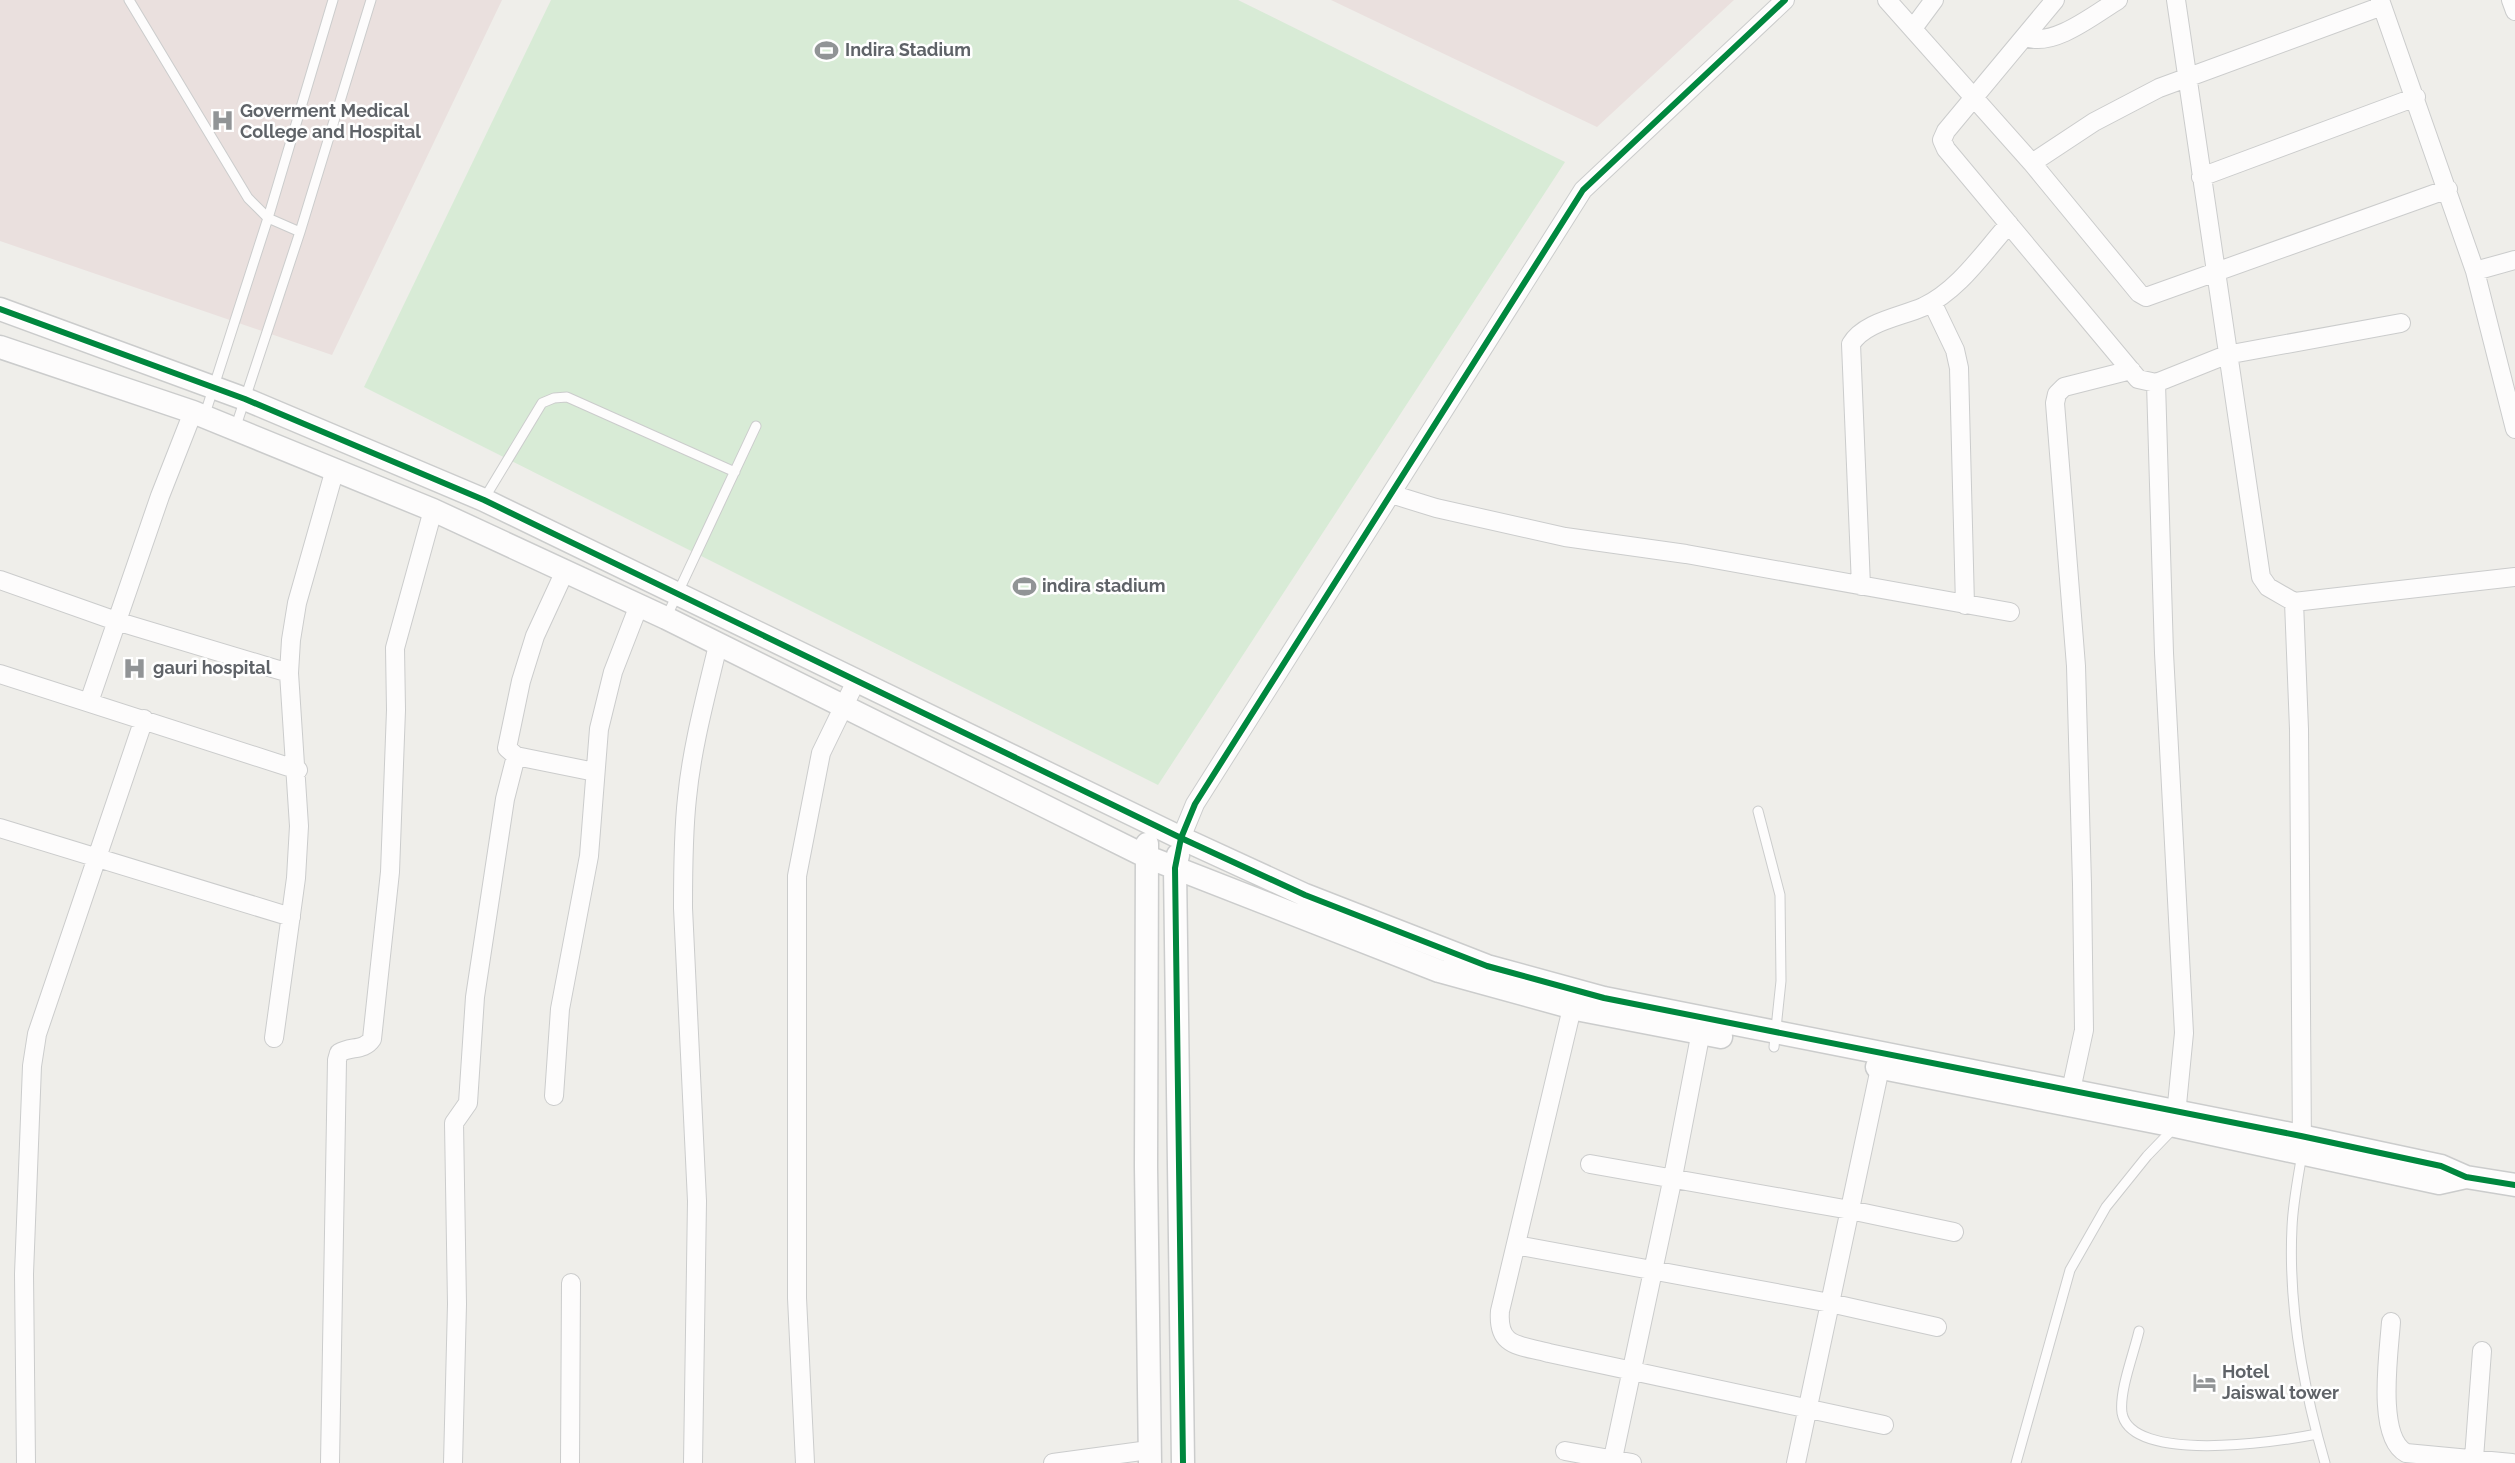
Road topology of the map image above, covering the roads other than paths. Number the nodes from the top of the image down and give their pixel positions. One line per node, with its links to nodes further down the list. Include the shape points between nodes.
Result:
1 (129, 0): 21 (lane, via 232,175)
2 (333, 0): 21 (lane)
3 (371, 0): 23 (lane)
4 (1785, 0): 42 (street, via 1583,190)
5 (1887, 0): 13 (street)
6 (1934, 0): 13 (street)
7 (2055, 0): 14 (street)
8 (2118, 0): 14 (street, via 2059,35 2035,41)
9 (2511, 0): 12 (street)
10 (2181, 3): 15 (street)
11 (2381, 3): 15 (street); 16 (street)
12 (2515, 11)
13 (1914, 27): 17 (street)
14 (2026, 37): 17 (street)
15 (2187, 76): 18 (street, via 2127,104); 19 (street)
16 (2416, 97): 19 (street); 20 (street)
17 (1975, 99): 18 (street); 22 (street, via 1942,140)
18 (2032, 163): 25 (street, via 2139,294 2155,295)
19 (2201, 177): 25 (street)
20 (2448, 189): 25 (street); 26 (street)
21 (268, 218): 23 (lane); 34 (lane)
22 (2009, 224): 27 (street, via 1955,285); 32 (street)
23 (300, 232): 35 (lane)
24 (2515, 260): 26 (street)
25 (2214, 271): 31 (street)
26 (2475, 271): 39 (street)
27 (1932, 302): 48 (street, via 1868,328 1856,335 1851,344); 52 (street, via 1955,350 1959,368)
28 (0, 309): 34 (street)
29 (2401, 323): 31 (street)
30 (0, 347): 36 (street)
31 (2226, 355): 33 (street); 50 (street, via 2257,566 2268,587)
32 (2131, 370): 33 (street, via 2138,379); 80 (street, via 2064,387 2055,403 2080,761 2084,1030)
33 (2156, 383): 81 (street, via 2164,653 2184,1033)
34 (214, 387): 35 (street); 36 (lane)
35 (246, 399): 38 (lane); 43 (street)
36 (198, 414): 38 (street); 55 (street)
37 (756, 426): 41 (lane)
38 (235, 429): 40 (street)
39 (2515, 429)
40 (335, 469): 44 (street); 57 (street, via 297,603)
41 (735, 472): 43 (lane, via 567,398 554,398 542,403); 49 (lane)
42 (1391, 494): 48 (street, via 1564,537 1686,554); 69 (street, via 1195,804)
43 (484, 500): 49 (street)
44 (433, 510): 45 (street); 105 (street, via 395,648 390,872 372,1039 361,1048 347,1048 337,1060)
45 (565, 571): 51 (street); 63 (street, via 535,636 521,681 507,741 507,748)
46 (2515, 577): 50 (street)
47 (0, 580): 55 (street)
48 (1861, 586): 52 (street)
49 (677, 592): 54 (lane); 59 (street)
50 (2294, 602): 82 (street, via 2299,729)
51 (639, 605): 54 (street); 65 (street, via 605,700)
52 (1965, 605): 53 (street)
53 (2010, 612)
54 (666, 618): 56 (street)
55 (117, 621): 57 (street); 60 (street)
56 (718, 645): 61 (street); 108 (street, via 687,798 683,862 697,1201)
57 (289, 673): 64 (street)
58 (0, 674): 60 (street)
59 (857, 679): 61 (street); 67 (street)
60 (89, 702): 62 (street)
61 (842, 706): 70 (street); 109 (street, via 822,753 797,876 797,1298)
62 (144, 719): 64 (street); 71 (street)
63 (516, 756): 65 (street); 106 (street, via 505,799 475,997 468,1103 454,1123 457,1304)
64 (298, 770): 73 (street, via 299,826)
65 (595, 772): 79 (street, via 589,856 560,1009)
66 (1758, 811): 77 (lane, via 1780,895 1781,981)
67 (1150, 823): 69 (street); 70 (street)
68 (0, 828): 71 (street)
69 (1181, 838): 72 (street); 75 (street, via 1305,895 1487,966)
70 (1144, 856): 72 (street); 101 (street)
71 (98, 858): 73 (street); 104 (street, via 37,1034 32,1066 24,1274)
72 (1176, 868): 74 (street, via 1439,971); 111 (street)
73 (291, 917): 76 (street)
74 (1572, 1008): 75 (street); 88 (street)
75 (1702, 1026): 77 (street); 84 (street)
76 (274, 1038)
77 (1774, 1040): 78 (street); 80 (street)
78 (1880, 1068): 80 (street); 86 (street)
79 (554, 1096)
80 (2070, 1098): 81 (street)
81 (2176, 1119): 82 (street); 114 (lane, via 2165,1140 2106,1207 2070,1270)
82 (2301, 1145): 85 (street, via 2439,1183 2466,1177); 99 (lane, via 2292,1227 2294,1305 2306,1398)
83 (1590, 1164): 84 (street)
84 (1673, 1177): 86 (street); 89 (street)
85 (2515, 1185)
86 (1850, 1210): 87 (street); 91 (street)
87 (1954, 1232)
88 (1516, 1245): 89 (street); 96 (street, via 1500,1311 1503,1337 1549,1353)
89 (1653, 1270): 91 (street); 96 (street)
90 (572, 1283): 107 (street)
91 (1830, 1303): 93 (street); 97 (street)
92 (2391, 1322): 102 (street, via 2388,1406 2397,1449)
93 (1937, 1327)
94 (2139, 1332): 99 (lane, via 2122,1413 2130,1434 2147,1448 2187,1456 2235,1452)
95 (2482, 1351): 102 (street)
96 (1631, 1372): 97 (street); 103 (street)
97 (1808, 1410): 98 (street); 113 (street)
98 (1884, 1425)
99 (2317, 1434): 115 (lane)
100 (1565, 1451): 103 (street)
101 (1150, 1457): 110 (street)
102 (2474, 1458): 116 (street)
103 (1612, 1461): 112 (street)
104 (26, 1463)
105 (330, 1463)
106 (453, 1463)
107 (570, 1463)
108 (693, 1463)
109 (805, 1463)
110 (1053, 1463)
111 (1183, 1463)
112 (1632, 1463)
113 (1796, 1463)
114 (2016, 1463)
115 (2325, 1463)
116 (2512, 1463)

